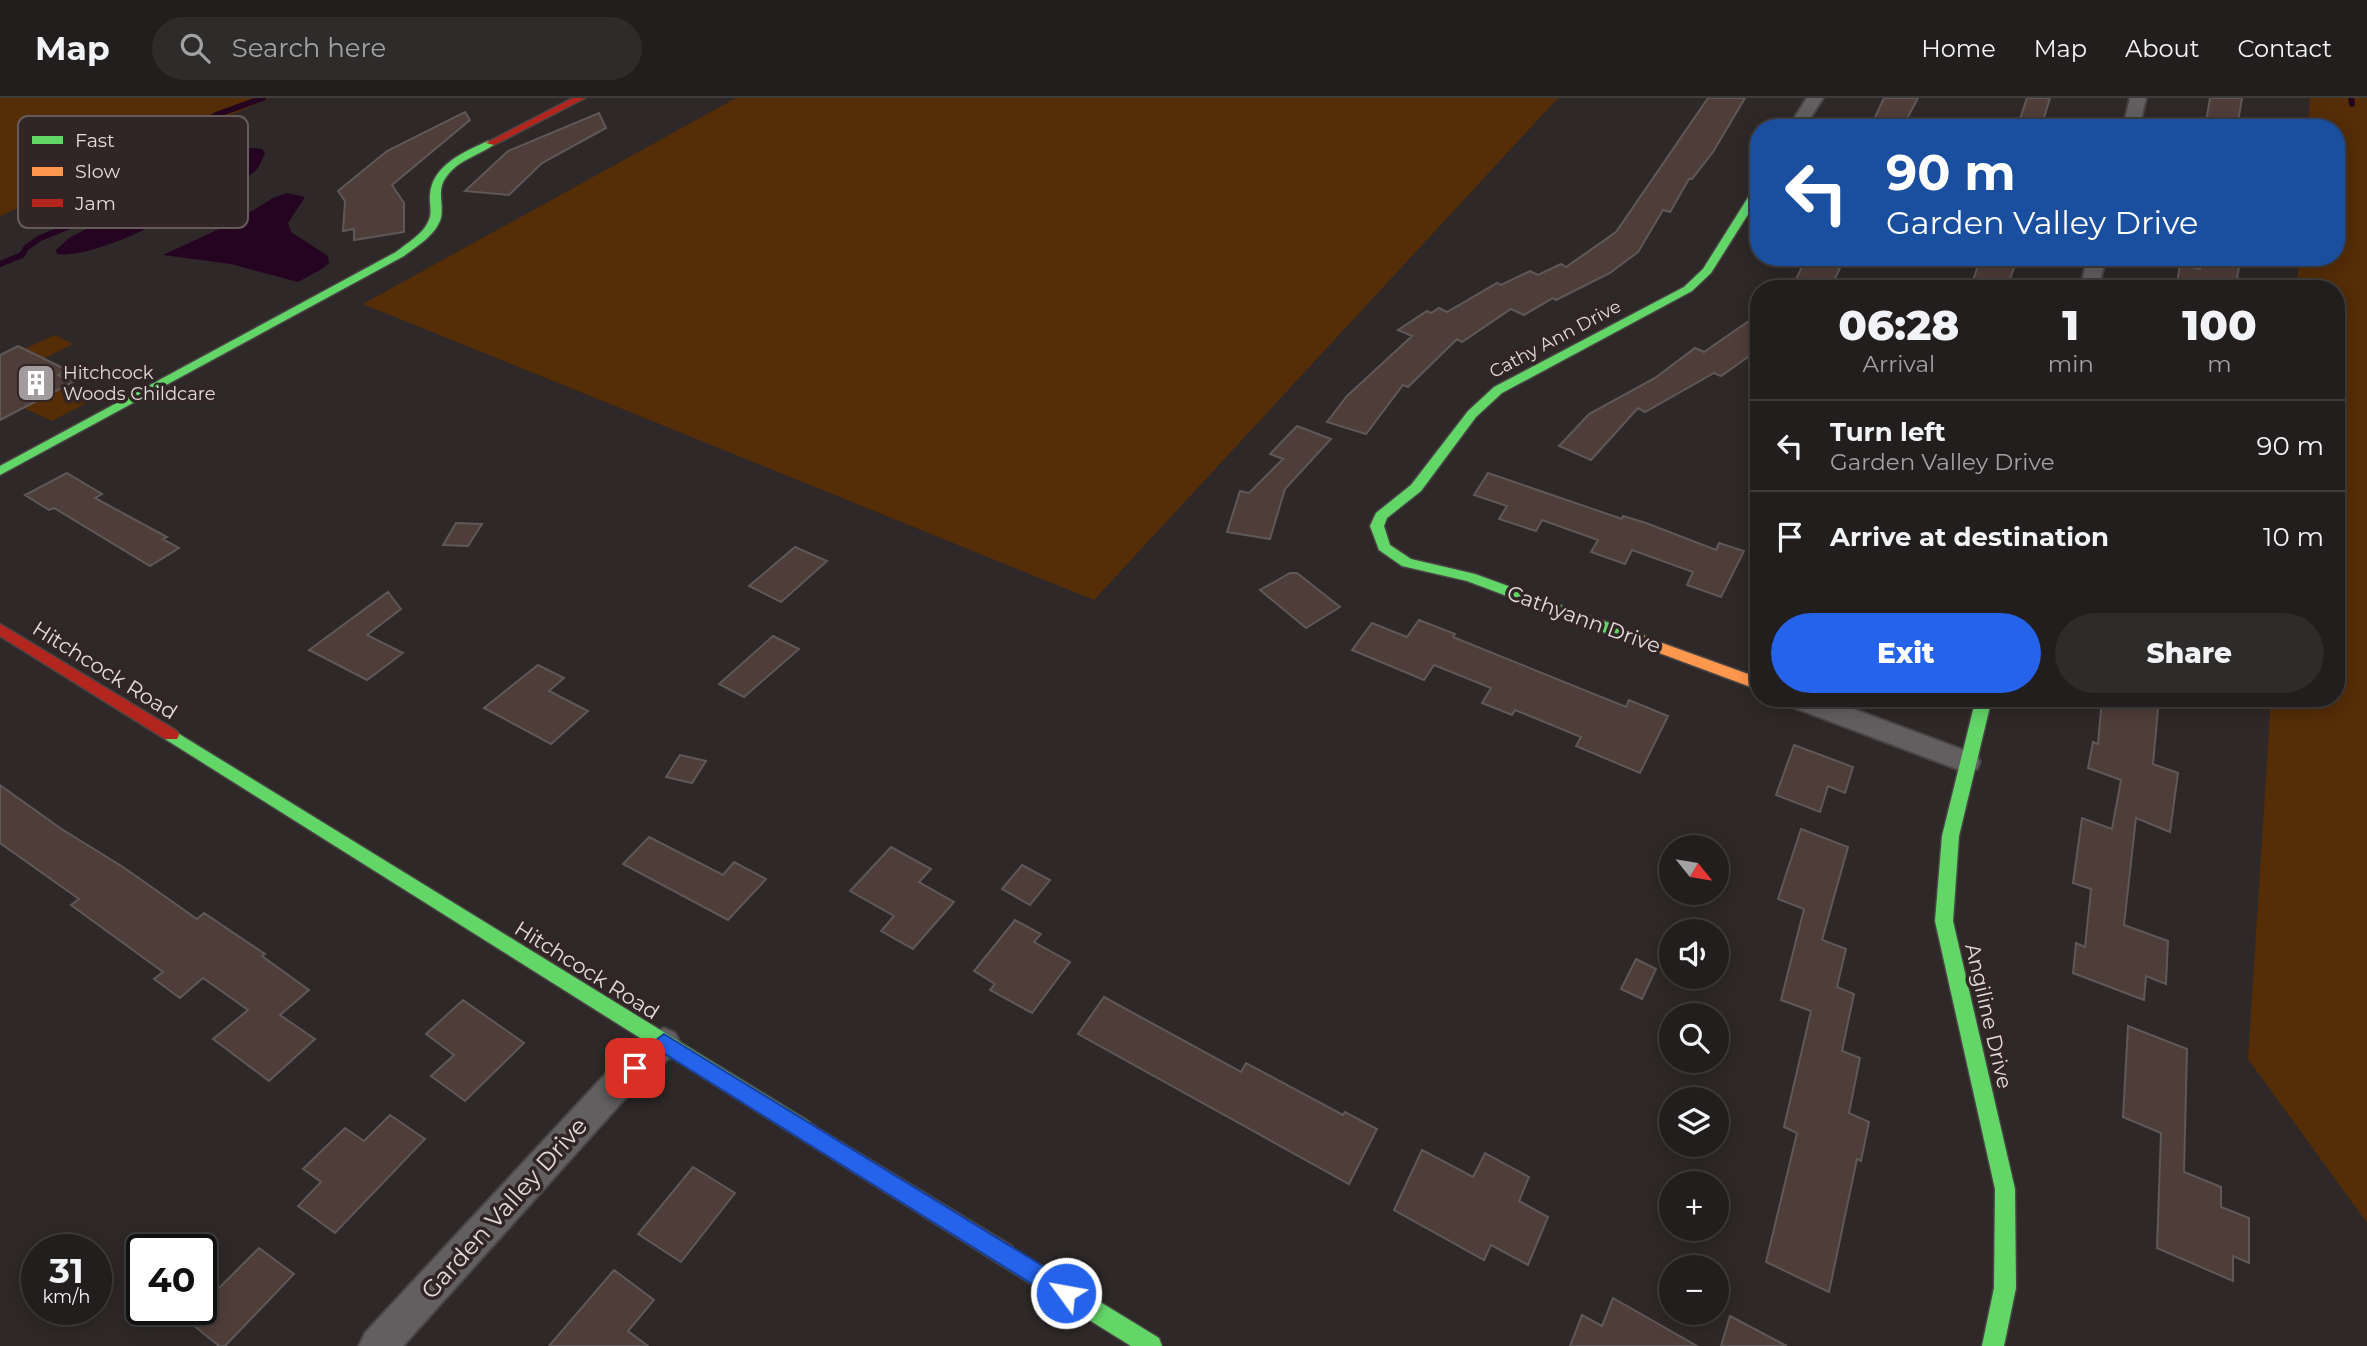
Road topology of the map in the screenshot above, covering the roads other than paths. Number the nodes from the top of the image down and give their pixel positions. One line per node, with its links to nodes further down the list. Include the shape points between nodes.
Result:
1 (580, 98): 7 (street, via 459,159 446,170 435,191 436,218 418,242 400,254)
2 (1815, 98): 4 (street)
3 (2138, 98): 5 (street)
4 (1802, 119)
5 (2133, 119)
6 (1750, 202): 8 (street, Cathy Ann Drive, via 1707,271 1688,289 1528,372 1483,402 1416,488 1381,516 1377,526 1384,547)
7 (0, 471)
8 (1407, 563): 10 (street, Cathyann Drive, via 1470,577)
9 (0, 629): 14 (street, Hitchcock Road)
10 (1750, 681)
11 (1820, 707): 13 (street)
12 (1982, 707): 13 (street, Angiline Drive)
13 (1967, 762): 17 (street, Angiline Drive, via 1947,842 1944,921 2005,1189 2005,1288)
14 (664, 1043): 15 (street, Garden Valley Drive, via 620,1081); 16 (street, Hitchcock Road)
15 (378, 1346)
16 (1152, 1346)
17 (1993, 1346)

